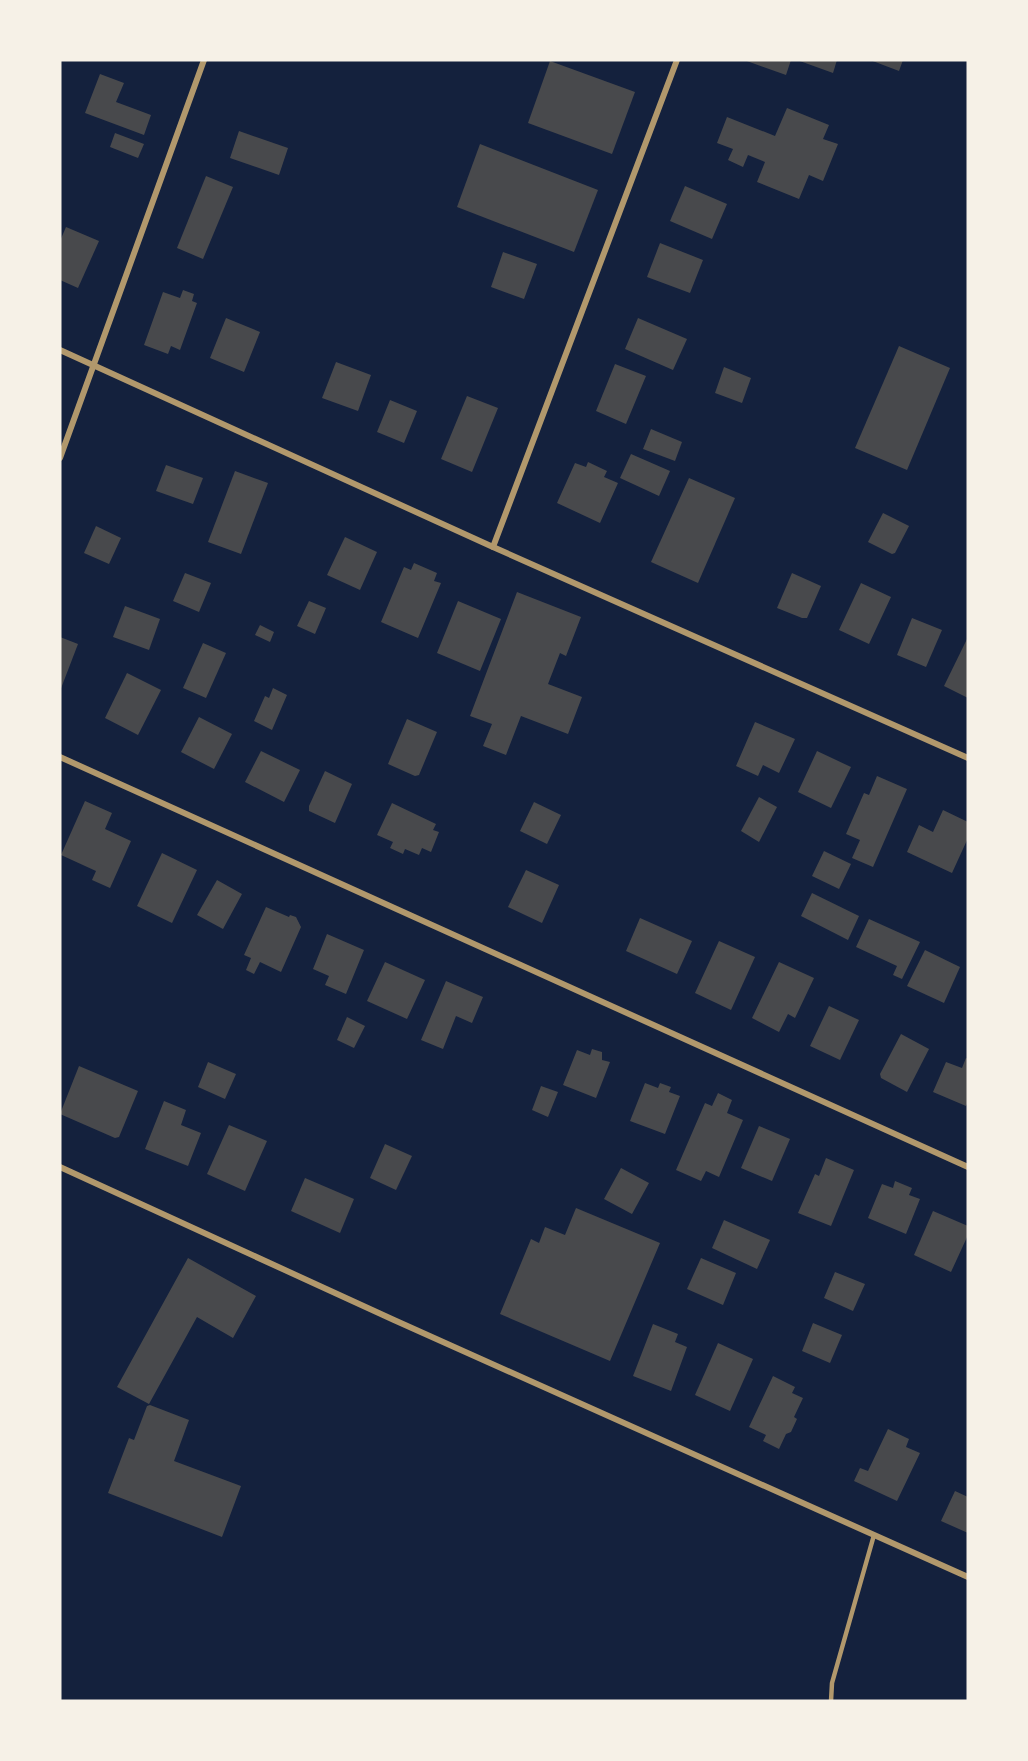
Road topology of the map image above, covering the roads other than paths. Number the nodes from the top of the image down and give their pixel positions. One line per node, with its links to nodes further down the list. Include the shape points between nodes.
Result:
1 (204, 60): 4 (street)
2 (676, 60): 6 (street)
3 (60, 350): 4 (street)
4 (94, 364): 5 (street); 6 (street)
5 (60, 458)
6 (493, 547): 8 (street)
7 (60, 757): 10 (street)
8 (968, 758)
9 (60, 1167): 11 (street)
10 (968, 1167)
11 (874, 1535): 12 (street); 13 (lane, via 832,1683)
12 (968, 1577)
13 (831, 1701)

